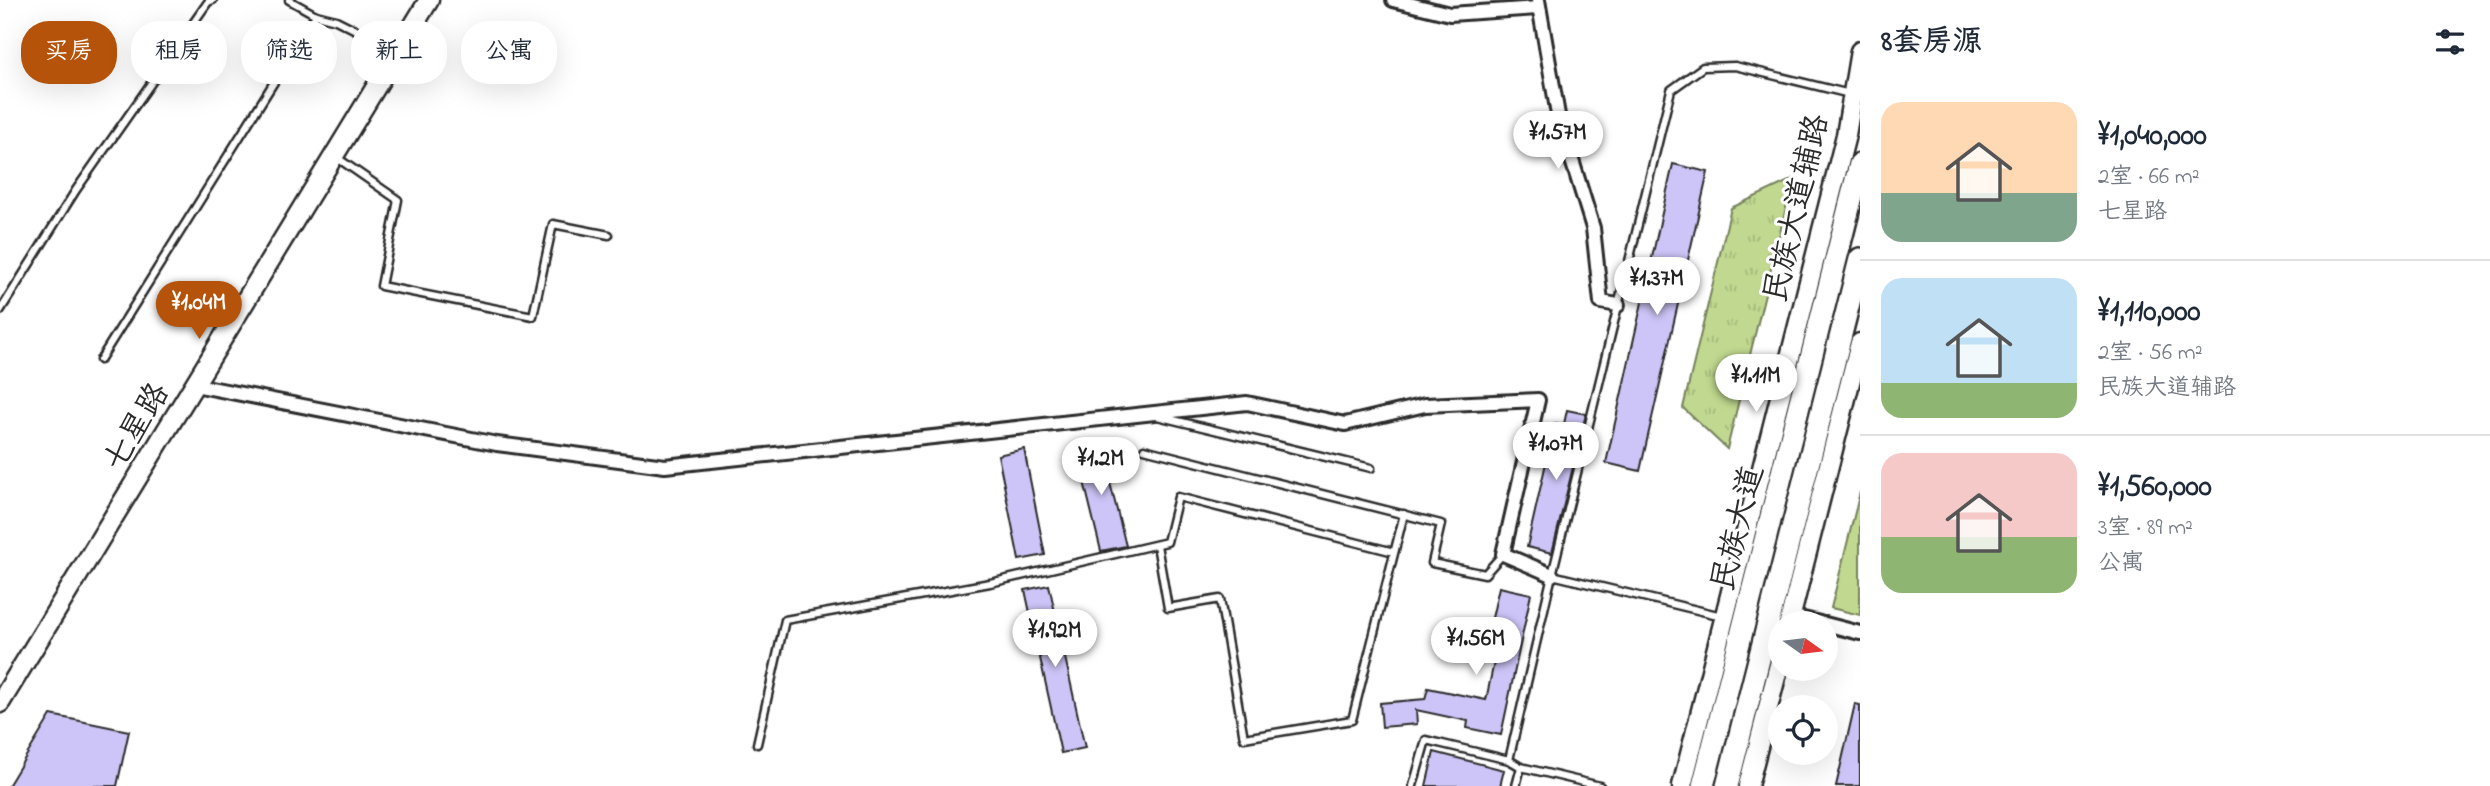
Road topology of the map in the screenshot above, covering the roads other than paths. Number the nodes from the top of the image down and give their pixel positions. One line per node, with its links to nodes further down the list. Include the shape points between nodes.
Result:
1 (211, 0): 17 (lane, via 76,190)
2 (289, 0): 6 (lane)
3 (429, 0): 7 (street, 七星路)
4 (1393, 0): 5 (street, via 1450,13)
5 (1538, 4): 16 (street, via 1558,115 1593,228 1601,302)
6 (316, 15): 8 (lane); 19 (lane)
7 (416, 21)
8 (351, 28)
9 (1860, 51): 11 (street, 民族大道辅路)
10 (378, 84): 12 (street, 七星路)
11 (1852, 94): 16 (lane, via 1735,66 1703,67 1671,90); 30 (street, 民族大道辅路, via 1846,135)
12 (334, 156): 14 (lane, via 398,200 381,286 533,316 553,224); 20 (street, 七星路)
13 (1860, 164): 42 (highway, 民族大道)
14 (609, 235)
15 (1860, 259): 43 (highway, 民族大道)
16 (1618, 305): 28 (lane)
17 (0, 311)
18 (1860, 343): 29 (street)
19 (100, 360)
20 (195, 385): 21 (street, via 497,444 665,466); 34 (street, 七星路)
21 (1148, 414): 23 (lane); 27 (street, via 1247,403 1345,424 1425,405 1538,400)
22 (1144, 449): 24 (lane)
23 (1371, 468)
24 (1404, 514): 26 (lane); 27 (lane, via 1441,524 1432,563 1485,574)
25 (1157, 545): 26 (lane, via 1167,542 1178,497); 26 (lane, via 1168,608 1220,599 1244,737 1352,720); 35 (lane, via 990,583 785,620)
26 (1394, 552)
27 (1503, 554): 28 (street)
28 (1552, 575): 30 (lane); 36 (lane)
29 (1792, 611)
30 (1724, 617): 41 (street, 民族大道辅路)
31 (1838, 627): 32 (street)
32 (1860, 633)
33 (1775, 681): 44 (street)
34 (0, 703)
35 (757, 744)
36 (1508, 760): 37 (lane); 38 (lane, via 1426,740)
37 (1521, 767): 39 (lane); 40 (lane)
38 (1413, 786)
39 (1516, 786)
40 (1600, 786)
41 (1682, 786)
42 (1703, 786)
43 (1727, 786)
44 (1748, 786)

